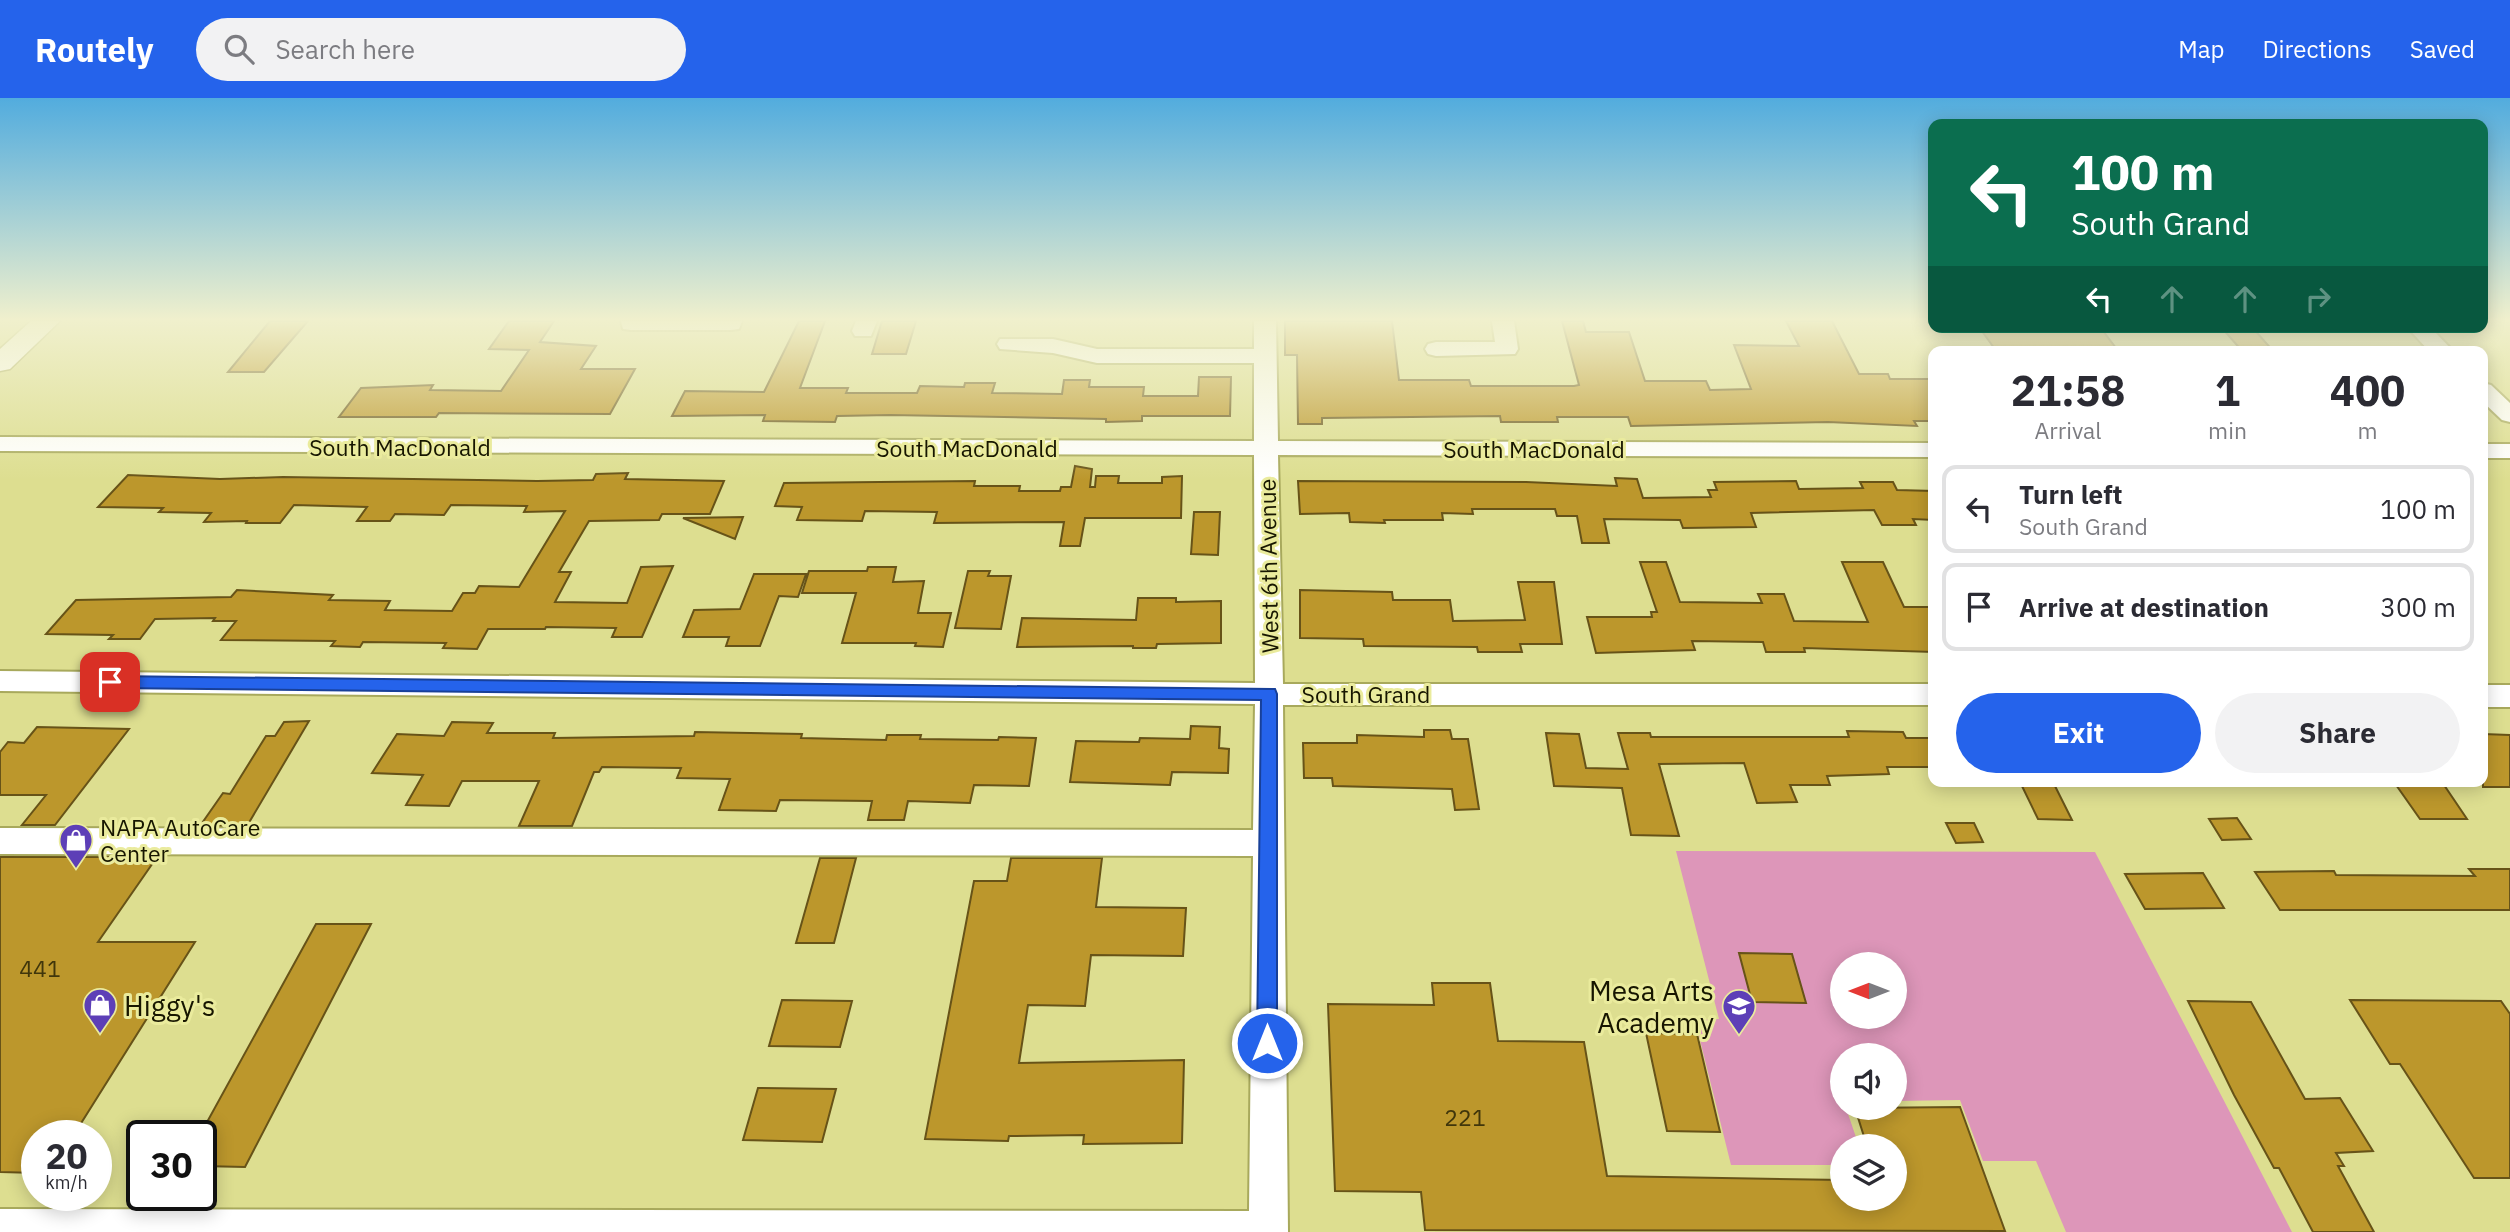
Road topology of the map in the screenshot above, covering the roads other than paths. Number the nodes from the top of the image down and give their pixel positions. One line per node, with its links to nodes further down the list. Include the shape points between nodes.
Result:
1 (1266, 374): 5 (street, West 6th Avenue)
2 (2488, 395): 3 (street)
3 (2510, 415)
4 (0, 444): 5 (street, South MacDonald)
5 (1266, 448): 6 (street, South MacDonald); 10 (street, West 6th Avenue)
6 (1928, 450)
7 (2488, 451): 8 (street)
8 (2510, 451)
9 (0, 681): 10 (street, South Grand)
10 (1269, 694): 11 (street, South Grand); 15 (street, West 6th Avenue)
11 (1928, 695)
12 (2488, 696): 13 (street)
13 (2510, 696)
14 (0, 841): 15 (street)
15 (1268, 843): 18 (street, West 6th Avenue)
16 (0, 1229): 17 (street)
17 (673, 1231): 18 (street)
18 (1268, 1231)

